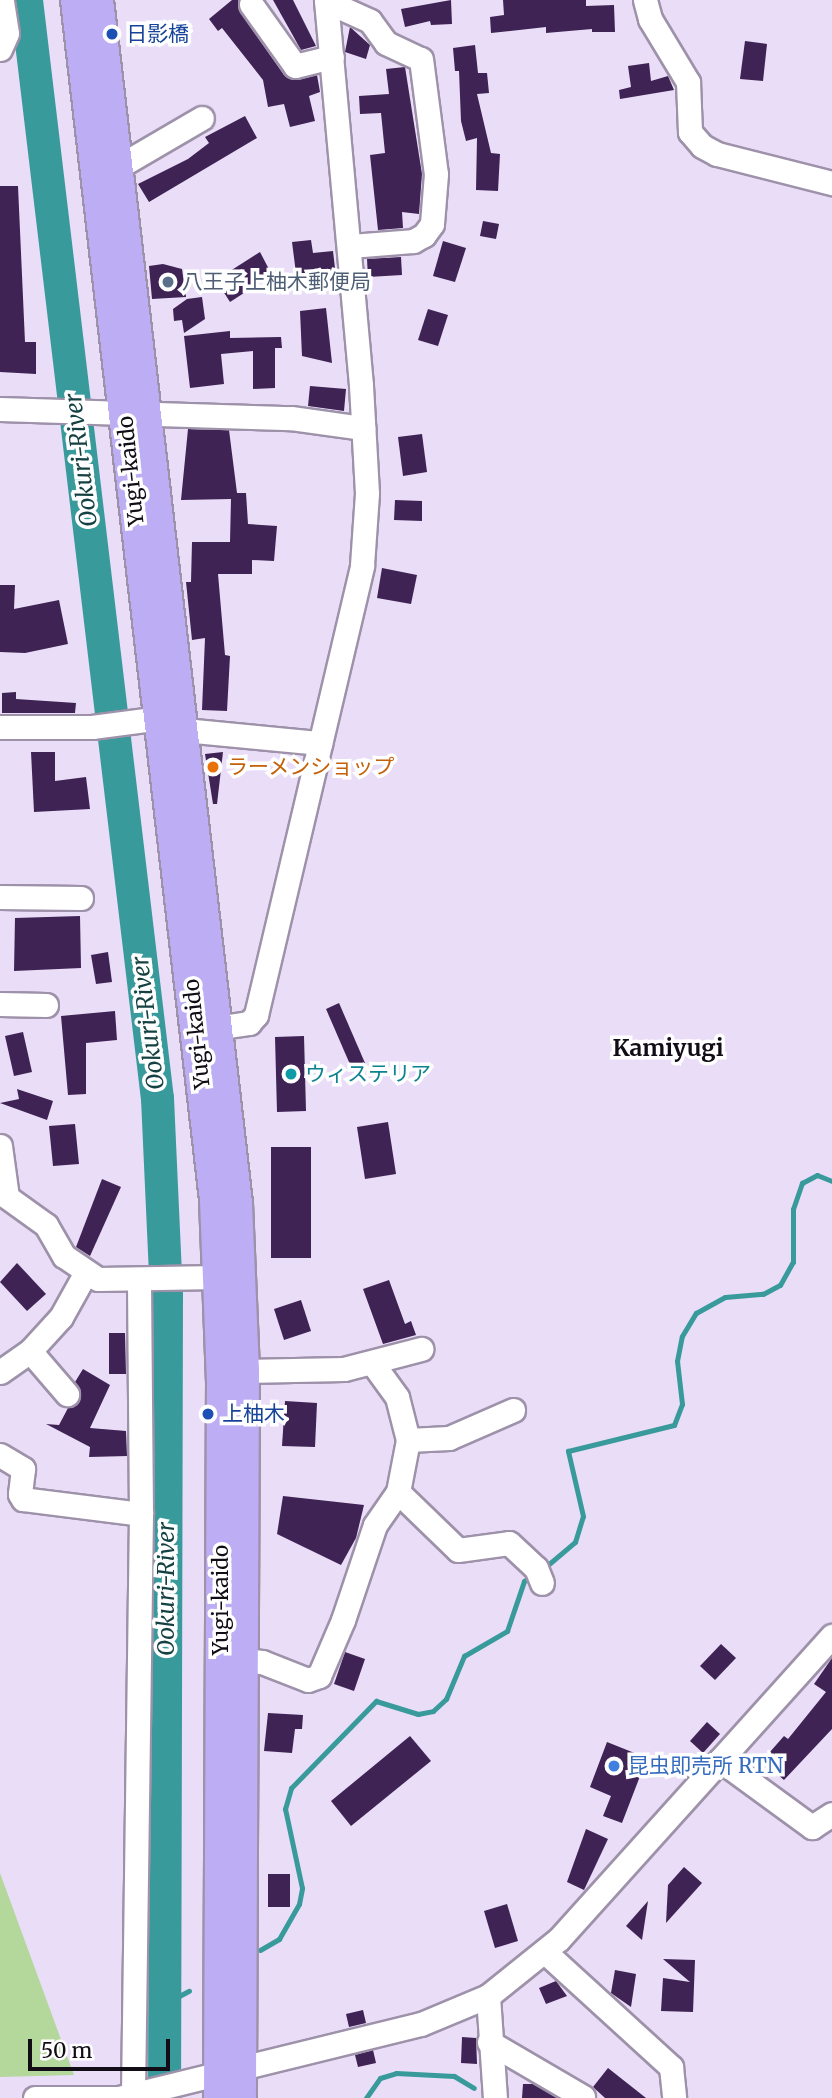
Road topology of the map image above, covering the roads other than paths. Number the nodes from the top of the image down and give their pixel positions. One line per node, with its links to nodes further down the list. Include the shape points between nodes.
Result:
1 (2, 0): 7 (street, via 6,33)
2 (76, 0): 14 (main road, Yugi-kaido)
3 (98, 0): 10 (main road, Yugi-kaido)
4 (330, 0): 8 (street); 12 (street, via 370,21 386,43 421,59 436,174 432,224 425,235 413,241)
5 (645, 0): 11 (street, via 650,19 688,82 690,132 702,146)
6 (251, 4): 8 (street, via 295,66)
7 (0, 49)
8 (332, 57): 12 (street)
9 (202, 118): 10 (street)
10 (118, 167): 14 (main road, Yugi-kaido)
11 (832, 184)
12 (349, 246): 15 (street)
13 (0, 409): 14 (street)
14 (123, 412): 15 (street, via 291,418); 16 (main road, Yugi-kaido)
15 (363, 428): 18 (street, via 367,502 362,565)
16 (159, 724): 17 (street); 18 (street); 23 (main road, Yugi-kaido)
17 (0, 727)
18 (320, 743): 23 (street, via 256,1015 249,1023)
19 (0, 897): 20 (street)
20 (81, 898)
21 (0, 1004): 22 (street)
22 (46, 1004)
23 (208, 1029): 27 (main road, Yugi-kaido); 32 (main road, Yugi-kaido, via 237,1218)
24 (0, 1146): 25 (street)
25 (4, 1194): 26 (street, via 46,1226 64,1256)
26 (85, 1274): 28 (street, via 98,1279); 30 (street, via 61,1317)
27 (219, 1277): 28 (street); 48 (main road, Yugi-kaido)
28 (143, 1279): 39 (street)
29 (421, 1349): 31 (street)
30 (30, 1351): 33 (street); 34 (street)
31 (373, 1364): 32 (street); 36 (street, via 397,1397)
32 (244, 1371): 42 (main road, Yugi-kaido)
33 (0, 1372)
34 (67, 1394)
35 (513, 1410): 36 (street, via 449,1438)
36 (408, 1440): 38 (street)
37 (0, 1455): 39 (street, via 23,1469 23,1499)
38 (398, 1492): 40 (street, via 458,1550 509,1543 536,1568); 42 (street, via 375,1525 343,1620 318,1676 308,1679)
39 (141, 1514): 49 (street)
40 (542, 1583)
41 (832, 1636): 43 (street)
42 (243, 1660): 48 (main road, Yugi-kaido)
43 (720, 1760): 44 (street, via 812,1827); 45 (street)
44 (832, 1814)
45 (545, 1952): 46 (street); 54 (street, via 670,2067)
46 (488, 1996): 47 (street); 48 (street, via 421,2024)
47 (489, 2042): 50 (street); 53 (street)
48 (218, 2080): 49 (street); 52 (main road)
49 (129, 2095): 51 (street)
50 (583, 2097)
51 (35, 2098)
52 (241, 2098)
53 (495, 2098)
54 (674, 2098)

